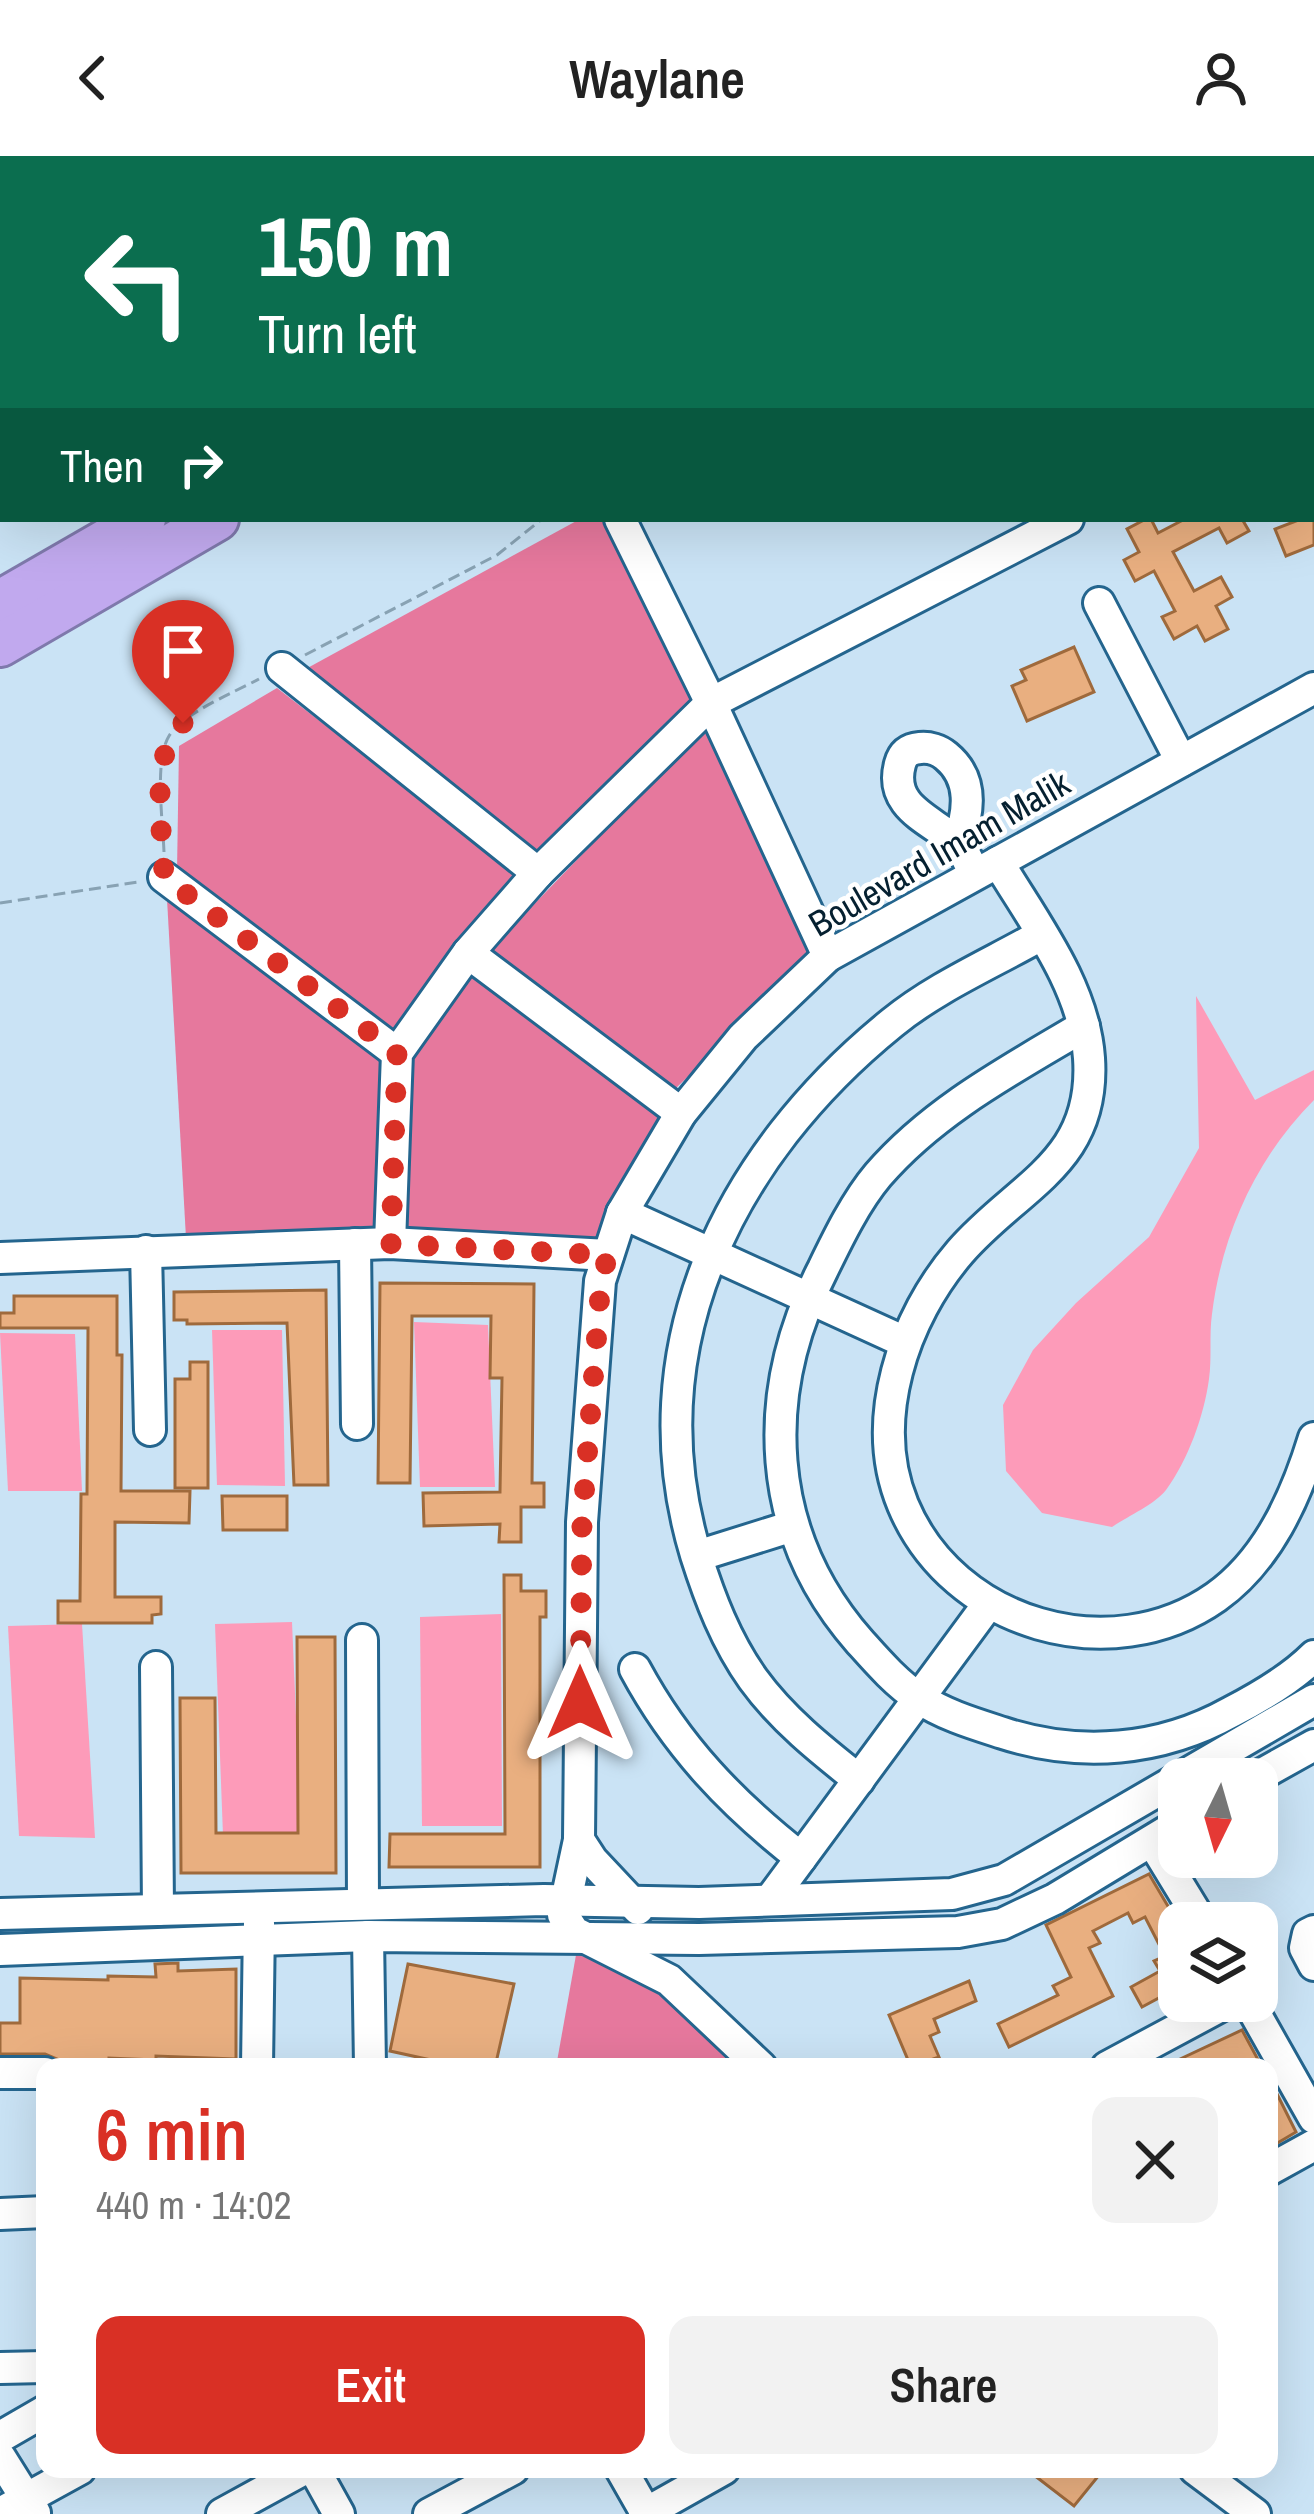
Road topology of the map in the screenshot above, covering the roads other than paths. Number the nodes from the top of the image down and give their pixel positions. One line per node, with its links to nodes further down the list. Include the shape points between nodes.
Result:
1 (139, 522): 5 (highway)
2 (212, 522): 7 (highway)
3 (621, 522): 10 (street)
4 (1062, 522): 10 (street)
5 (0, 602)
6 (1099, 603): 11 (street)
7 (0, 645)
8 (281, 668): 14 (street)
9 (1314, 688): 11 (street, Boulevard Imam Malik)
10 (711, 703): 14 (street); 18 (street)
11 (1181, 761): 13 (street, Boulevard Imam Malik)
12 (958, 842): 13 (street)
13 (986, 868): 16 (street); 18 (street, Boulevard Imam Malik)
14 (538, 873): 17 (street)
15 (164, 877): 20 (street)
16 (1041, 935): 19 (street); 26 (street, via 893,1022 852,1060 762,1164)
17 (468, 953): 20 (street); 21 (street)
18 (828, 956): 21 (street, Boulevard Imam Malik, via 743,1037)
19 (1084, 1026): 29 (street, via 983,1086 899,1153 875,1178); 30 (street, via 1089,1079 1066,1153 960,1252)
20 (397, 1053): 24 (street)
21 (681, 1113): 22 (street, Boulevard Imam Malik)
22 (622, 1213): 26 (street); 27 (street, Boulevard Imam Malik)
23 (356, 1244): 24 (street); 25 (street); 31 (street)
24 (391, 1244): 27 (street)
25 (146, 1251): 28 (street); 32 (street)
26 (712, 1252): 29 (street); 35 (street, via 689,1313 675,1409 682,1502)
27 (608, 1255): 47 (street, Boulevard Imam Malik, via 582,1522)
28 (0, 1258)
29 (808, 1297): 30 (street); 34 (street, via 779,1405)
30 (905, 1342): 36 (street, via 889,1438 903,1504 958,1582)
31 (357, 1424)
32 (150, 1430)
33 (1314, 1438): 36 (street, via 1288,1509 1258,1557 1218,1596 1178,1619 1134,1632 1089,1633 1042,1627)
34 (794, 1526): 35 (street); 41 (street, via 848,1629)
35 (697, 1556): 45 (street, via 728,1640 755,1681)
36 (988, 1603): 41 (street)
37 (362, 1640): 54 (street)
38 (1314, 1656): 41 (street, via 1201,1729 1112,1748 1022,1739)
39 (156, 1667): 56 (street)
40 (635, 1669): 49 (street, via 697,1763)
41 (919, 1698): 45 (street)
42 (1314, 1700): 51 (street, via 1004,1880 952,1894)
43 (1314, 1745): 44 (street)
44 (1278, 1765)
45 (859, 1780): 49 (street)
46 (1158, 1836): 48 (street)
47 (579, 1840): 50 (street, Boulevard Imam Malik); 52 (street)
48 (1152, 1840): 53 (street); 61 (street, via 1002,1924 958,1932)
49 (801, 1858): 51 (street)
50 (567, 1900): 52 (street); 54 (street); 60 (street, via 564,1920)
51 (770, 1900): 52 (street)
52 (632, 1902): 61 (street)
53 (1189, 1902)
54 (363, 1904): 55 (street)
55 (259, 1907): 56 (street); 62 (street)
56 (158, 1910): 57 (street)
57 (0, 1914)
58 (1314, 1931): 64 (street, via 1305,1948)
59 (368, 1936): 60 (street); 62 (street); 69 (street)
60 (586, 1938): 61 (street); 65 (street)
61 (655, 1938): 65 (street)
62 (259, 1940): 63 (street); 68 (street)
63 (0, 1951)
64 (1314, 1965)
65 (669, 1980): 70 (street)
66 (1191, 2022): 71 (street)
67 (1260, 2022): 74 (street)
68 (257, 2058)
69 (370, 2058)
70 (751, 2058)
71 (1124, 2058)
72 (0, 2073): 73 (street)
73 (36, 2073)
74 (1314, 2118)
75 (1314, 2145): 76 (street)
76 (1278, 2165)
77 (36, 2212): 78 (street)
78 (0, 2213)
79 (36, 2367): 80 (street)
80 (0, 2368)
81 (36, 2416): 82 (street)
82 (0, 2437)
83 (0, 2458): 92 (street)
84 (66, 2478): 92 (street)
85 (288, 2478): 95 (street)
86 (319, 2478): 96 (street)
87 (495, 2478): 97 (street)
88 (626, 2478): 94 (street)
89 (708, 2478): 94 (street)
90 (1207, 2478): 93 (street)
91 (1245, 2478): 93 (street)
92 (21, 2508)
93 (1246, 2508)
94 (645, 2513)
95 (222, 2514)
96 (340, 2514)
97 (429, 2514)

